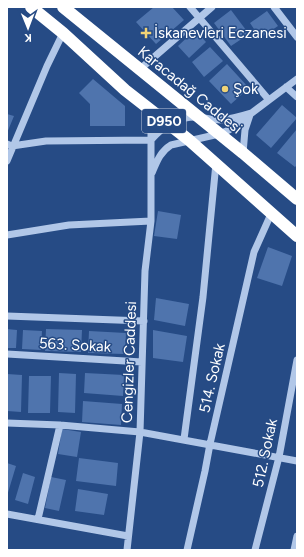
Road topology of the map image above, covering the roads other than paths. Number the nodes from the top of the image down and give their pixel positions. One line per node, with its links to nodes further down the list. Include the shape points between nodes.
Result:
1 (31, 7): 7 (highway, D950)
2 (63, 7): 9 (highway, Karacadağ Caddesi / D950)
3 (190, 7): 6 (street)
4 (212, 7): 6 (street)
5 (274, 7): 8 (street)
6 (198, 18): 9 (street); 13 (street)
7 (63, 33): 14 (highway, D950, via 124,90); 21 (street)
8 (297, 37)
9 (139, 70): 16 (highway, Karacadağ Caddesi / D950)
10 (297, 79): 11 (street, Cengizler Caddesi)
11 (286, 87): 12 (street); 13 (street, Cengizler Caddesi)
12 (297, 97)
13 (269, 100): 15 (street, Cengizler Caddesi)
14 (151, 110): 17 (highway, D950); 19 (street, Cengizler Caddesi)
15 (251, 113): 16 (street, via 219,120); 18 (street, Cengizler Caddesi); 22 (street, via 245,130)
16 (199, 117): 17 (street, via 189,117); 18 (highway, Karacadağ Caddesi / D950)
17 (168, 124): 19 (street); 20 (highway, D950)
18 (219, 134): 20 (street, Cengizler Caddesi); 22 (highway, Karacadağ Caddesi / D950)
19 (151, 140): 21 (street, via 46,141); 25 (street, Cengizler Caddesi)
20 (189, 140): 24 (highway, D950); 25 (street, Cengizler Caddesi, via 166,148 159,157)
21 (10, 145): 23 (street)
22 (243, 153): 26 (highway, Karacadağ Caddesi / D950)
23 (7, 161)
24 (216, 163): 27 (highway, D950); 39 (street, via 203,297)
25 (152, 175): 28 (street, Cengizler Caddesi)
26 (297, 199)
27 (271, 214): 30 (highway, D950); 40 (street, 514. Sokak, via 254,252)
28 (151, 221): 29 (street, via 69,225); 32 (street, Cengizler Caddesi, via 145,271)
29 (7, 235)
30 (297, 236)
31 (7, 316): 32 (street)
32 (144, 321): 35 (street, Cengizler Caddesi)
33 (7, 354): 35 (street, 563. Sokak)
34 (297, 360): 41 (street, 512. Sokak)
35 (142, 362): 38 (street, Cengizler Caddesi)
36 (7, 423): 37 (street)
37 (60, 425): 38 (street); 44 (street)
38 (140, 432): 39 (street); 45 (street, Cengizler Caddesi)
39 (184, 439): 40 (street)
40 (210, 444): 41 (street); 48 (street, 514. Sokak)
41 (279, 457): 42 (street); 49 (street, 512. Sokak)
42 (297, 461)
43 (7, 514): 44 (street)
44 (38, 519): 45 (street)
45 (128, 536): 47 (street, Cengizler Caddesi)
46 (297, 536): 50 (street)
47 (126, 550)
48 (187, 550)
49 (255, 550)
50 (294, 550)

